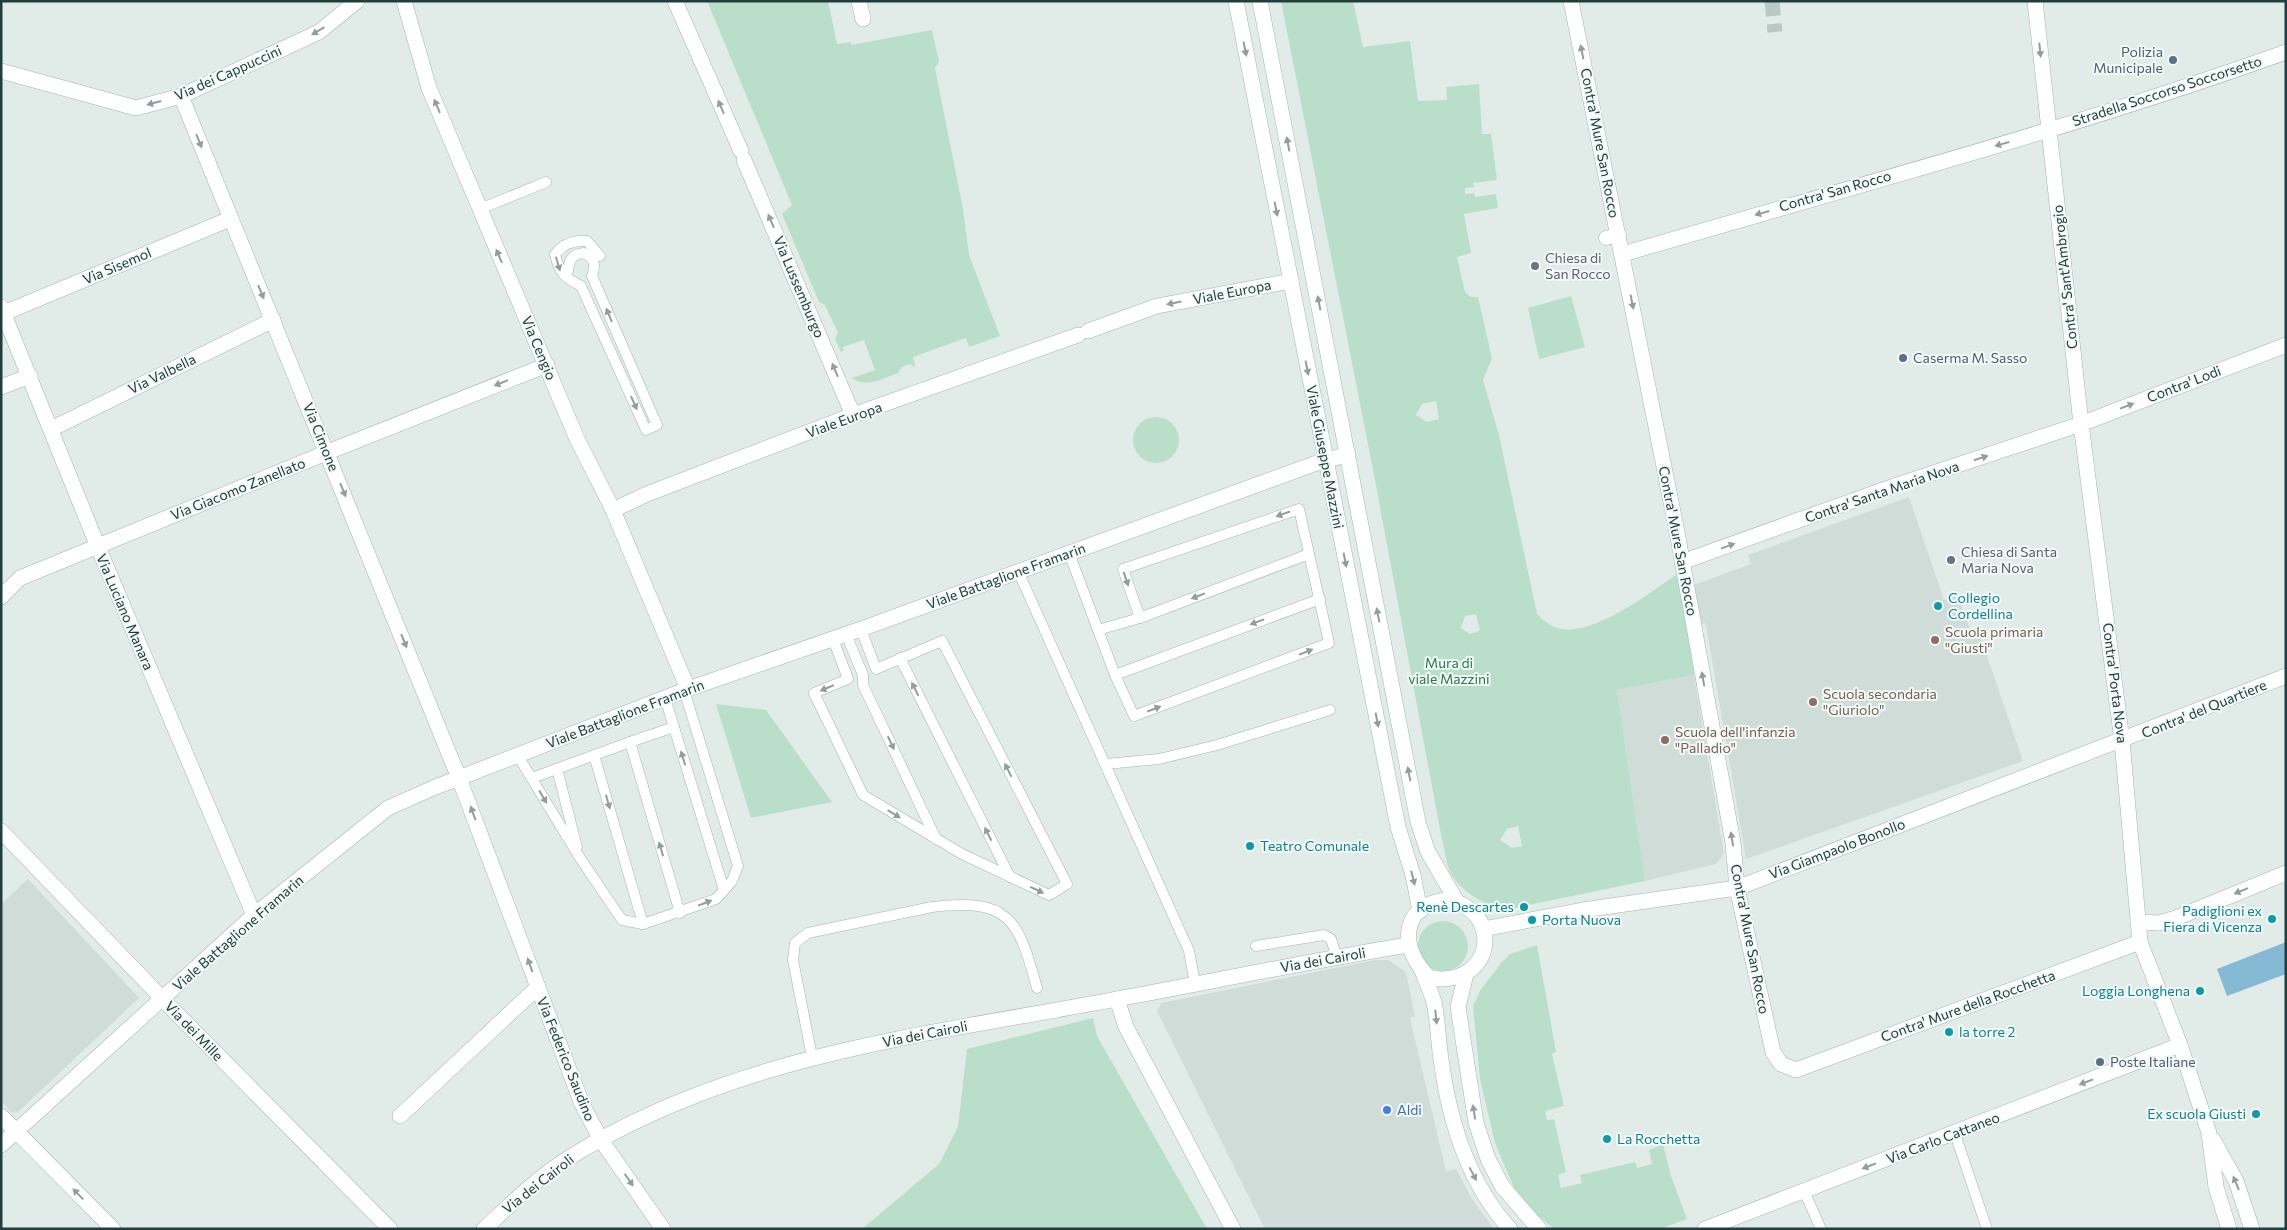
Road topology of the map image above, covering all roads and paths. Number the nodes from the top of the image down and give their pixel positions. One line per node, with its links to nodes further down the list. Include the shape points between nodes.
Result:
1 (357, 1): 12 (street, Via dei Cappuccini, one-way to 12, via 319,32)
2 (404, 1): 15 (street, Via Cengio, one-way to 2, via 429,88)
3 (675, 1): 27 (street, Via Lussemburgo, one-way to 3)
4 (859, 1): 9 (street)
5 (1236, 1): 20 (street, Viale Giuseppe Mazzini, one-way to 20)
6 (1260, 1): 31 (street, Viale Giuseppe Mazzini, one-way to 6)
7 (1571, 1): 17 (street, Contra' Mure San Rocco, one-way to 7, via 1612,237)
8 (2036, 1): 13 (street, Contra' Sant'Ambrogio, one-way to 13)
9 (863, 20)
10 (2286, 52): 13 (street, Stradella Soccorso Soccorsetto)
11 (1, 71): 12 (street, Via dei Cappuccini, one-way to 11, via 136,108)
12 (181, 96): 16 (street, Via Cimone, one-way to 16)
13 (2049, 130): 17 (street, Contra' San Rocco, one-way to 17); 28 (street, Contra' Sant'Ambrogio)
14 (546, 182): 15 (lane)
15 (480, 209): 24 (street, Via Cengio, one-way to 15)
16 (230, 219): 21 (street, Via Sisemol); 22 (street, Via Cimone, one-way to 22)
17 (1622, 254): 37 (street, Contra' Mure San Rocco, one-way to 37)
18 (600, 256): 19 (lane, one-way to 19, via 587,241 561,247 555,254 558,269 564,277 581,286 646,430 657,425 592,276 596,267 593,258 584,253 575,254 568,261)
19 (568, 271)
20 (1291, 281): 27 (street, Viale Europa, one-way to 27, via 1157,306); 32 (street, Viale Giuseppe Mazzini, one-way to 32)
21 (2, 310): 25 (street, Via Luciano Manara)
22 (273, 320): 29 (street, Via Valbella); 30 (street, Via Cimone)
23 (2286, 345): 28 (street, Contra' Lodi, one-way to 23)
24 (547, 365): 30 (street, Via Giacomo Zanellato, one-way to 30); 33 (street, Via Cengio, via 577,440)
25 (30, 376): 26 (street); 29 (street, Via Luciano Manara)
26 (1, 387)
27 (853, 416): 33 (street, Viale Europa)
28 (2081, 424): 37 (street, Contra' Santa Maria Nova, one-way to 28, via 1894,486); 51 (street, Contra' Porta Nova)
29 (51, 429): 34 (street, Via Luciano Manara)
30 (328, 452): 34 (street, Via Giacomo Zanellato); 57 (street, Via Cimone, one-way to 57)
31 (1348, 454): 32 (street, Viale Battaglione Framarin); 66 (street, Viale Giuseppe Mazzini, one-way to 31, via 1428,852 1418,822)
32 (1326, 461): 35 (street, Viale Battaglione Framarin); 67 (street, Viale Giuseppe Mazzini, one-way to 67, via 1398,827)
33 (613, 510): 47 (street, Via Cengio)
34 (98, 547): 39 (street, Via Giacomo Zanellato, via 20,578); 69 (street, Via Luciano Manara)
35 (1069, 553): 38 (street, Viale Battaglione Framarin); 42 (lane)
36 (1309, 554): 40 (lane); 41 (lane, one-way to 41); 41 (lane, one-way to 41, via 1299,509 1123,570)
37 (1682, 562): 64 (street, Contra' Mure San Rocco, one-way to 37, via 1733,843)
38 (1018, 571): 43 (street, Viale Battaglione Framarin); 55 (lane)
39 (1, 598)
40 (1320, 599): 45 (lane, one-way to 45); 45 (lane, one-way to 40, via 1134,716 1329,643)
41 (1140, 618): 42 (lane)
42 (1098, 630): 45 (lane)
43 (847, 634): 44 (lane, via 876,669); 47 (street, Viale Battaglione Framarin); 60 (lane, one-way to 60, via 863,675 863,685); 60 (lane, one-way to 60, via 848,679 814,693 863,795)
44 (900, 658): 63 (lane, one-way to 44); 63 (lane, one-way to 44, via 1048,895 1067,884 942,641)
45 (1115, 675)
46 (2286, 676): 51 (street, Contra' del Quartiere)
47 (686, 689): 48 (street, Viale Battaglione Framarin); 65 (lane, via 738,866)
48 (665, 698): 50 (lane); 53 (street, Viale Battaglione Framarin)
49 (1330, 710): 55 (lane, via 1217,745 1159,759)
50 (674, 727): 52 (lane); 65 (lane, one-way to 50)
51 (2122, 741): 64 (street, Via Giampaolo Bonollo); 70 (street, Contra' Porta Nova)
52 (630, 742): 54 (lane); 68 (lane, one-way to 52)
53 (518, 756): 57 (street, Viale Battaglione Framarin); 58 (lane)
54 (594, 756): 56 (lane); 71 (lane, one-way to 71)
55 (1106, 764): 79 (lane, via 1189,951)
56 (557, 769): 58 (lane); 61 (lane)
57 (459, 778): 69 (street, Viale Battaglione Framarin, via 388,808); 80 (street, Via Federico Saudino, one-way to 57)
58 (532, 778): 61 (lane, one-way to 61)
59 (1, 831): 82 (street, Via dei Mille)
60 (936, 839): 63 (lane)
61 (580, 858): 71 (lane, via 622,920)
62 (2286, 873): 70 (street, one-way to 70, via 2176,918 2159,923)
63 (1010, 877)
64 (1737, 888): 72 (street, Via Giampaolo Bonollo, via 1583,910); 86 (street, Contra' Mure San Rocco, via 1773,1052 1781,1064)
65 (724, 890): 68 (lane, one-way to 65, via 716,899)
66 (1457, 902): 67 (street, via 1438,901); 72 (street, via 1469,909)
67 (1420, 911): 74 (street, via 1408,934)
68 (680, 913): 71 (lane)
69 (254, 915): 82 (street, Viale Battaglione Framarin)
70 (2138, 922): 73 (street, Contra' Porta Nova)
71 (643, 924)
72 (1484, 929): 78 (street, via 1487,942 1484,954)
73 (2140, 942): 84 (street, Contra' Porta Nova); 86 (street, Contra' Mure della Rocchetta)
74 (1408, 945): 76 (street, Via dei Cairoli); 77 (street)
75 (1256, 946): 76 (lane, via 1324,935 1331,938)
76 (1337, 958): 79 (street, Via dei Cairoli)
77 (1422, 970): 78 (street, via 1430,978 1437,979); 100 (street, one-way to 100, via 1434,1000 1449,1102 1468,1164 1484,1195)
78 (1466, 974): 101 (street, one-way to 78, via 1502,1186 1488,1159 1476,1123 1458,1007)
79 (1195, 983): 83 (street, Via dei Cairoli)
80 (538, 987): 88 (street, Via Federico Saudino); 92 (street, Via Federico Saudino, via 582,1104)
81 (1037, 988): 85 (lane, via 1014,923 1001,912 988,907 932,907 808,933 795,943 793,960)
82 (162, 999): 89 (street, Viale Battaglione Framarin); 96 (street, Via dei Mille)
83 (1117, 999): 85 (street, Via dei Cairoli, via 955,1027); 99 (street, via 1126,1027)
84 (2180, 1045): 90 (street, Contra' Porta Nova); 91 (street, Via Carlo Cattaneo, one-way to 91)
85 (812, 1057): 92 (street, Via dei Cairoli, via 663,1107)
86 (1796, 1070)
87 (1, 1116): 89 (street)
88 (400, 1116)
89 (16, 1130): 93 (street, Viale Battaglione Framarin); 95 (street, one-way to 89)
90 (2209, 1133): 105 (street, via 2216,1187); 106 (street, one-way to 90, via 2236,1180)
91 (1955, 1134): 94 (street, Via Carlo Cattaneo, one-way to 94); 104 (lane)
92 (601, 1140): 97 (street, Via dei Cairoli, via 554,1168); 98 (street, Via Federico Saudino, one-way to 98)
93 (1, 1145)
94 (1804, 1191): 102 (street, Via Carlo Cattaneo); 103 (lane)
95 (112, 1229)
96 (390, 1229)
97 (484, 1229)
98 (663, 1229)
99 (1233, 1229)
100 (1510, 1229)
101 (1539, 1229)
102 (1706, 1229)
103 (1821, 1229)
104 (1987, 1229)
105 (2229, 1229)
106 (2252, 1229)

